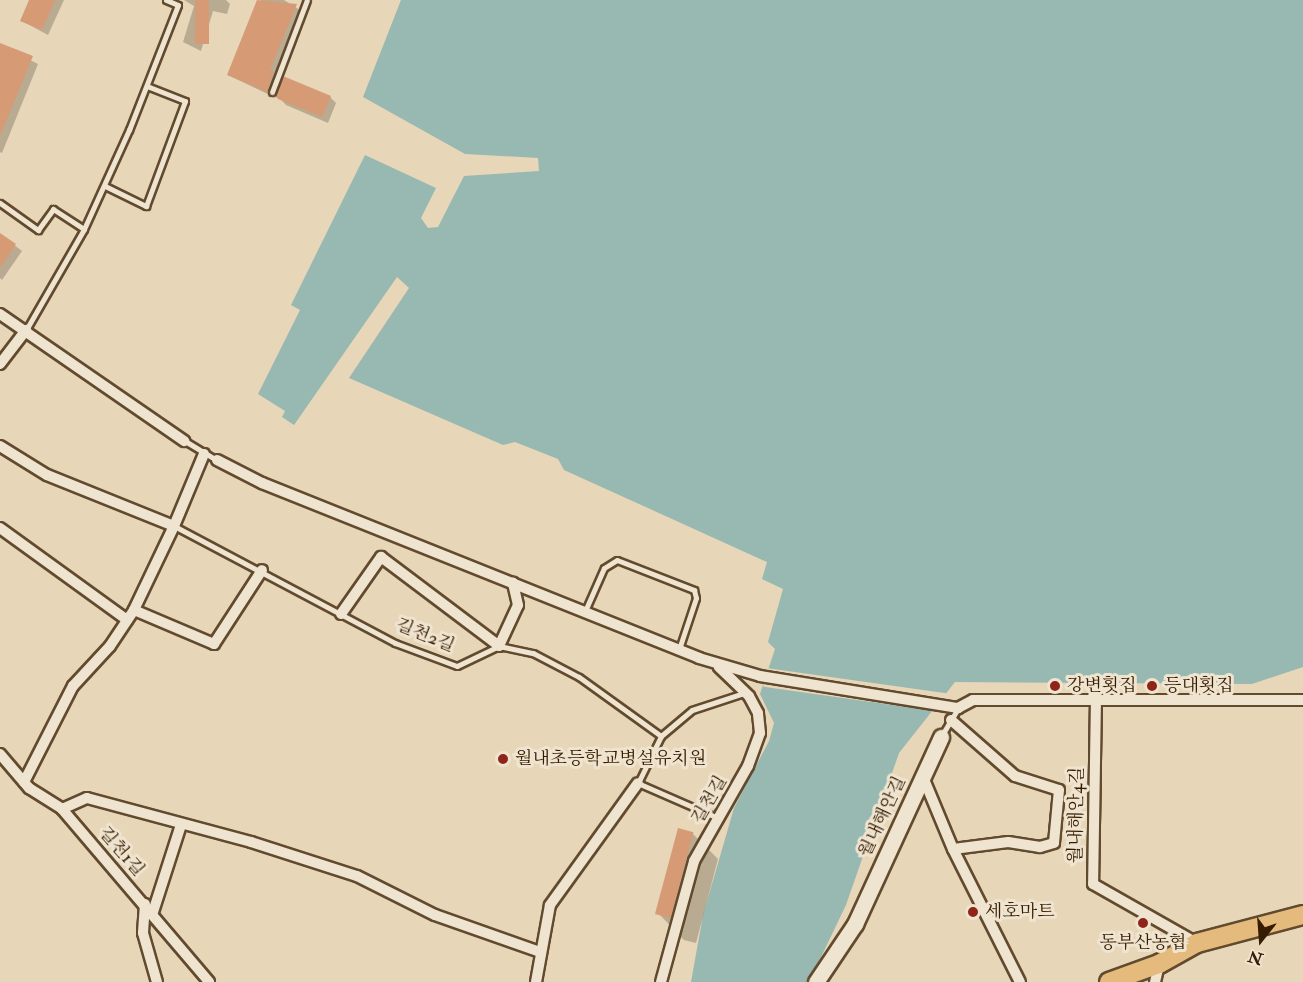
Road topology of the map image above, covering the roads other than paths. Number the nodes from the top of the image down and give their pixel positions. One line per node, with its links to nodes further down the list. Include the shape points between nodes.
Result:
1 (166, 0): 3 (lane, via 178,5)
2 (307, 0): 4 (lane)
3 (147, 86): 5 (lane); 5 (lane, via 185,101 146,206)
4 (272, 92)
5 (105, 186): 7 (lane)
6 (0, 203): 7 (lane, via 38,230 53,208)
7 (84, 229): 9 (lane)
8 (0, 314): 9 (street)
9 (26, 330): 10 (street); 11 (street)
10 (0, 364)
11 (184, 441): 13 (lane)
12 (0, 447): 15 (street, 길천2길, via 47,476)
13 (204, 454): 14 (lane); 15 (street)
14 (217, 460): 18 (street, via 262,483)
15 (174, 526): 17 (lane, 길천2길); 21 (street)
16 (0, 528): 21 (street)
17 (262, 570): 20 (lane, 길천2길); 21 (street, via 214,644)
18 (513, 583): 19 (street); 22 (street, via 518,605)
19 (585, 612): 23 (street); 23 (lane, via 603,568 617,560 694,590 696,598)
20 (341, 614): 22 (lane, 길천2길, via 395,643 457,666); 22 (street, via 381,556)
21 (130, 615): 34 (street, via 110,646 73,686)
22 (499, 645): 30 (lane, via 533,653 579,677)
23 (679, 649): 24 (street)
24 (699, 658): 25 (street, 길천길, via 720,668); 28 (street, via 760,676)
25 (746, 693): 30 (lane, via 692,710); 37 (street, 길천길, via 758,713 760,734 748,766)
26 (1096, 698): 27 (street); 28 (street, via 973,699); 43 (street, 월내해안4길, via 1092,884)
27 (1303, 700)
28 (958, 708): 29 (lane)
29 (951, 720): 31 (lane); 39 (street, via 1015,776 1059,790 1054,843 1040,847 1008,842)
30 (661, 736): 35 (lane)
31 (941, 737): 33 (street)
32 (0, 754): 34 (street, 길천1길)
33 (924, 777): 39 (street, 월내해안길); 51 (street, 월내해안길, via 855,924)
34 (24, 782): 36 (street, 길천1길)
35 (638, 783): 37 (lane); 44 (street, via 550,905)
36 (62, 809): 38 (street, via 87,798); 40 (street, 길천1길)
37 (718, 818): 50 (street, 길천길, via 694,861)
38 (181, 825): 41 (street); 44 (street, via 251,842 357,876 435,915)
39 (953, 849): 52 (street, 월내해안길)
40 (145, 904): 41 (street, 길천1길); 47 (street, via 143,933)
41 (153, 912): 48 (street, 길천1길)
42 (1303, 915): 43 (main road)
43 (1197, 943): 45 (main road)
44 (540, 952): 49 (street)
45 (1159, 964): 46 (main road); 54 (street)
46 (1142, 977): 53 (main road)
47 (157, 982)
48 (209, 982)
49 (536, 982)
50 (661, 982)
51 (816, 982)
52 (1020, 982)
53 (1109, 982)
54 (1155, 982)

